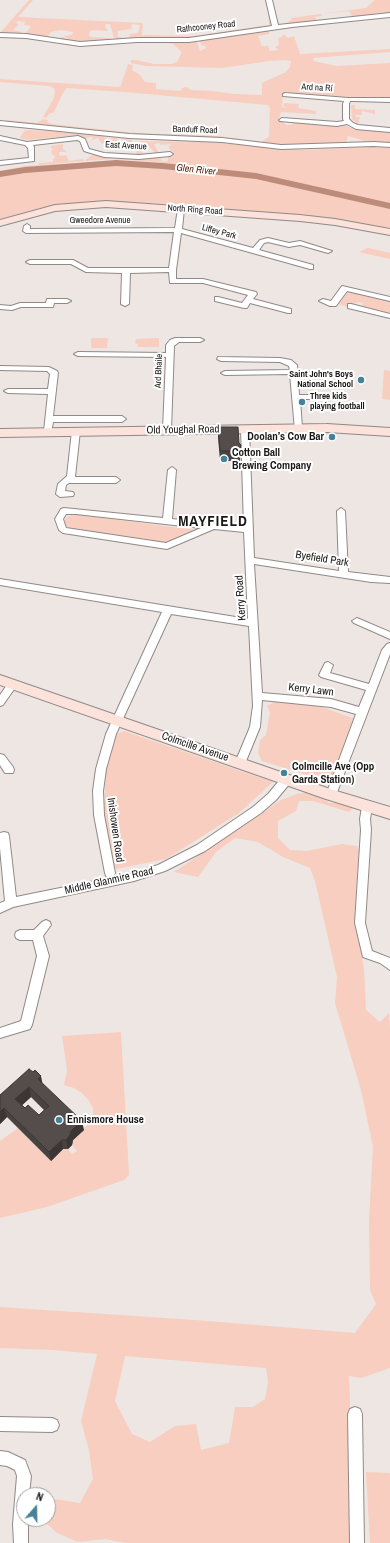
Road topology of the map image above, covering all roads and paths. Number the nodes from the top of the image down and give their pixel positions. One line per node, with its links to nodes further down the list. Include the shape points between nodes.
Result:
1 (269, 0): 3 (street)
2 (390, 14): 3 (street, Rathcooney Road)
3 (276, 27): 4 (street, Rathcooney Road, via 198,39 141,39 80,44)
4 (0, 35)
5 (285, 95): 6 (street, Ard na Rí)
6 (348, 100): 7 (street, Ard na Rí); 9 (street, Ard na Rí)
7 (390, 100)
8 (282, 120): 9 (street, via 290,123)
9 (348, 122): 12 (street, via 356,127)
10 (0, 124): 11 (street, Banduff Road)
11 (22, 126): 14 (street); 16 (street, Banduff Road, via 150,137 222,140 281,147)
12 (390, 130)
13 (3, 134): 14 (street)
14 (14, 140): 15 (street)
15 (27, 144): 17 (street, East Avenue, via 78,138 83,140 88,155 164,158); 18 (street, via 31,147 32,160)
16 (390, 145)
17 (170, 154)
18 (0, 163)
19 (182, 209): 20 (street, North Ring Road, via 118,204 77,205 45,210); 22 (street); 23 (street, North Ring Road, via 316,219)
20 (0, 223)
21 (27, 226): 22 (street, Gweedore Avenue, via 26,231)
22 (178, 230): 24 (street, Liffey Park); 28 (street)
23 (390, 232)
24 (255, 251): 25 (street, via 262,241 268,240); 27 (street, Liffey Park)
25 (328, 251)
26 (30, 262): 29 (street, via 73,262 86,270)
27 (310, 267)
28 (172, 270): 29 (street); 32 (street, via 174,281 203,281 253,294)
29 (126, 271): 35 (street)
30 (218, 299): 32 (street, via 244,306)
31 (390, 299): 34 (street, via 345,288 333,304)
32 (249, 300): 38 (street)
33 (67, 301): 37 (street, via 50,301 50,305)
34 (323, 301)
35 (125, 304)
36 (351, 306): 39 (street)
37 (0, 307)
38 (288, 310)
39 (390, 316)
40 (200, 340): 42 (street, Ard Bhaile, via 173,342)
41 (78, 354): 42 (street)
42 (169, 355): 55 (street, Ard Bhaile)
43 (221, 359): 45 (street, via 280,360 293,365)
44 (0, 368): 48 (street, via 49,369 54,373)
45 (294, 372): 46 (street); 49 (street)
46 (225, 373)
47 (8, 391): 48 (street)
48 (52, 392): 51 (street)
49 (296, 397): 50 (street); 53 (street)
50 (328, 397)
51 (50, 419): 52 (street); 57 (street)
52 (122, 419)
53 (298, 428): 54 (street, Old Youghal Road); 58 (street, Old Youghal Road)
54 (244, 429): 55 (street, Old Youghal Road); 67 (street, Kerry Road)
55 (167, 430): 56 (street, Old Youghal Road)
56 (76, 431): 57 (street, Old Youghal Road); 61 (street, via 71,477)
57 (48, 432): 59 (street, Old Youghal Road)
58 (390, 432)
59 (0, 433)
60 (172, 470): 65 (street)
61 (67, 480): 62 (street); 63 (street, via 62,484 60,494)
62 (116, 480)
63 (70, 494)
64 (340, 511): 69 (street)
65 (167, 521): 66 (street); 66 (street, via 76,510 64,511 59,519 63,530 167,546)
66 (213, 526): 67 (street)
67 (248, 530): 68 (street, Kerry Road)
68 (250, 560): 69 (street, Byefield Park); 74 (street, Kerry Road)
69 (344, 574): 70 (street, Byefield Park)
70 (390, 580)
71 (0, 582): 72 (street)
72 (168, 610): 74 (street, via 233,622); 83 (street, Inishowen Road)
73 (358, 621): 75 (street)
74 (254, 623): 80 (street, Kerry Road)
75 (390, 636)
76 (390, 646): 79 (street)
77 (328, 664): 79 (street, via 324,675)
78 (6, 683): 81 (street); 83 (street, Colmcille Avenue)
79 (372, 688): 82 (street)
80 (257, 696): 82 (street, Kerry Lawn, via 331,703); 84 (street, Kerry Road, via 255,727)
81 (0, 702)
82 (362, 712): 86 (street)
83 (117, 721): 84 (street, Colmcille Avenue); 90 (street, Inishowen Road, via 106,750 98,791 99,815)
84 (240, 763): 85 (street, Colmcille Avenue)
85 (287, 779): 86 (street, Colmcille Avenue); 91 (street, Middle Glanmire Road, via 257,810 201,848 161,868 134,877)
86 (331, 795): 87 (street, Colmcille Avenue)
87 (367, 806): 88 (street, Colmcille Avenue); 96 (street, via 360,923 367,954 384,959)
88 (390, 813)
89 (4, 836): 91 (street)
90 (110, 873)
91 (11, 903): 92 (street, Middle Glanmire Road)
92 (0, 908)
93 (46, 924): 94 (street)
94 (37, 935): 95 (street); 97 (street, via 43,956 26,1025)
95 (20, 936)
96 (390, 965)
97 (0, 1033)
98 (355, 1414): 103 (street)
99 (0, 1424): 100 (street)
100 (52, 1425)
101 (0, 1458): 102 (street, via 20,1464 24,1476)
102 (21, 1543)
103 (357, 1543)

